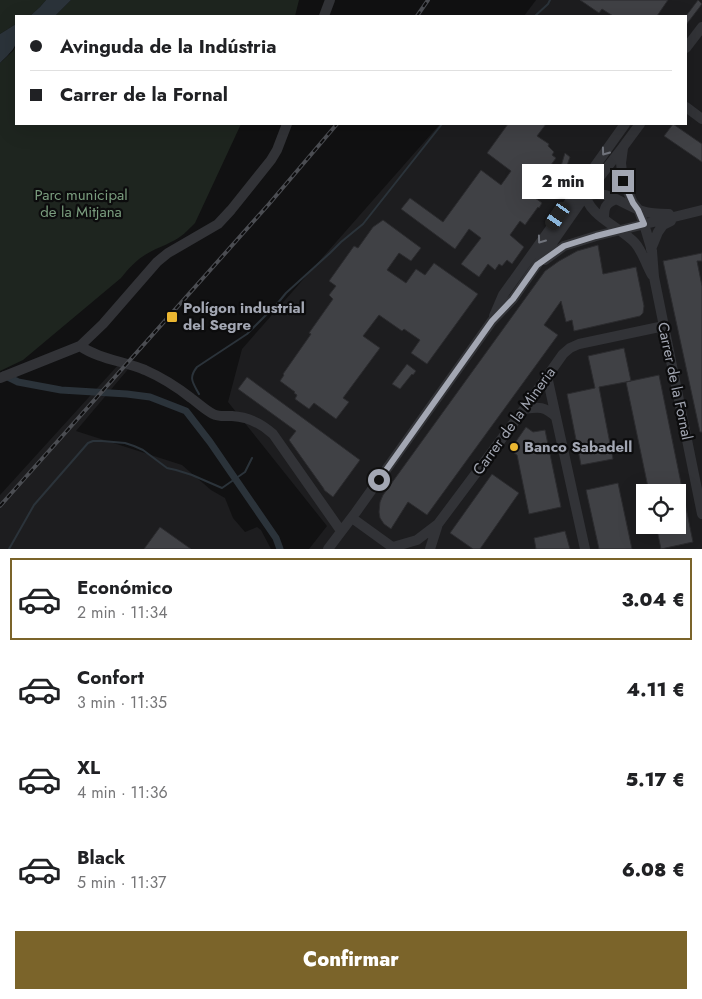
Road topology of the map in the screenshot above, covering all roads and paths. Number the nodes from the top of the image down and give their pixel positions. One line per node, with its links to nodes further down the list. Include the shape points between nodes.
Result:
1 (330, 0): 2 (street)
2 (324, 15)
3 (702, 27): 4 (street)
4 (687, 48)
5 (687, 109): 6 (street)
6 (702, 119)
7 (288, 125): 27 (street, via 271,160 225,217 168,253)
8 (624, 125): 11 (street, one-way to 11)
9 (639, 125): 10 (street)
10 (623, 147): 12 (street); 15 (street, Carrer de la Fornal, via 623,181)
11 (584, 180): 12 (street); 14 (street)
12 (585, 196): 13 (street, via 609,195); 14 (street); 18 (street, Carrer de la Fornal, via 591,209); 23 (street)
13 (616, 199): 15 (street); 18 (street, via 608,203)
14 (570, 201): 25 (street, one-way to 25, via 503,294)
15 (638, 210): 17 (street, via 656,214); 19 (street, Carrer de la Fornal)
16 (702, 210): 17 (street)
17 (688, 214): 19 (street); 21 (street, via 663,225)
18 (604, 219): 20 (street, Carrer de la Fornal)
19 (644, 224): 20 (street); 21 (street, Carrer de la Fornal)
20 (619, 230): 22 (street, Carrer de la Fornal); 23 (street, via 564,246)
21 (652, 249): 22 (street); 24 (street, Carrer de la Fornal)
22 (640, 252): 24 (street, Carrer de la Fornal)
23 (537, 265): 25 (street, via 513,299)
24 (654, 278): 26 (street, Carrer de la Fornal)
25 (492, 321): 33 (street)
26 (664, 326): 28 (street, Carrer de la Mineria, via 579,344 563,354); 32 (street, Carrer de la Fornal)
27 (80, 346): 29 (street); 35 (street, via 152,373 212,414 250,418 262,425 272,434)
28 (547, 376): 30 (street, Carrer de la Mineria); 31 (street)
29 (0, 378)
30 (524, 408): 31 (street, via 542,407); 34 (street, Carrer de la Mineria)
31 (556, 416): 40 (street)
32 (702, 514)
33 (352, 518): 35 (street); 37 (street)
34 (438, 524): 36 (street, Carrer de la Mineria); 39 (street, Carrer de la Mineria)
35 (341, 531): 38 (street)
36 (416, 544): 37 (street, Carrer de la Mineria)
37 (394, 548)
38 (328, 549)
39 (430, 549)
40 (585, 549)

